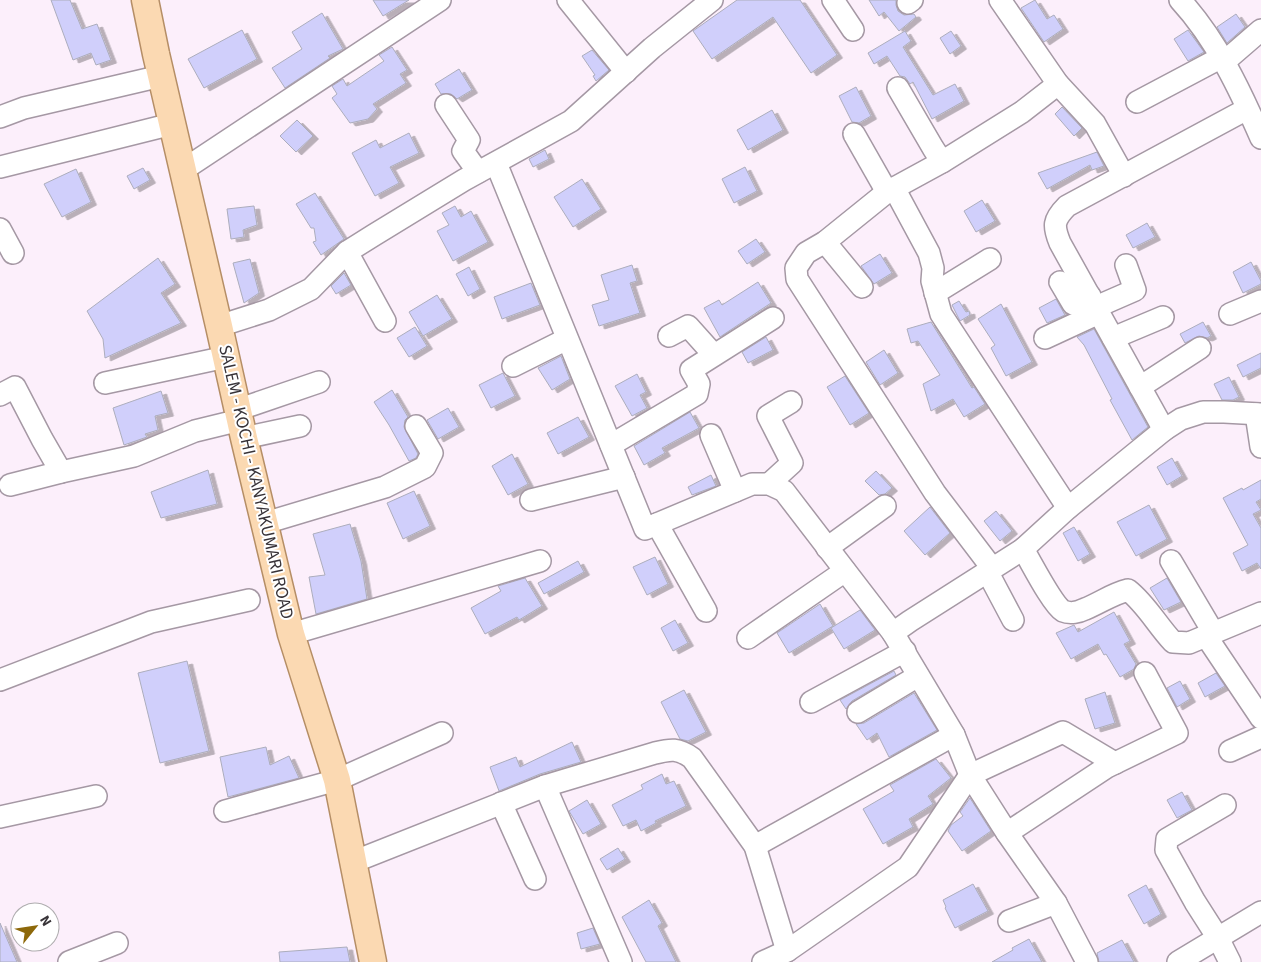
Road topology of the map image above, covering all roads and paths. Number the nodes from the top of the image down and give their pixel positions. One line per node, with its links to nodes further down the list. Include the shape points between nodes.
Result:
1 (145, 0): 12 (main road, SALEM - KOCHI - KANYAKUMARI ROAD)
2 (440, 0): 25 (street)
3 (568, 0): 11 (street)
4 (712, 0): 11 (street)
5 (832, 0): 8 (street)
6 (1000, 0): 13 (street)
7 (1180, 0): 10 (street)
8 (853, 30)
9 (1261, 30): 10 (street)
10 (1223, 59): 15 (street); 17 (street)
11 (626, 72): 24 (street, via 571,121)
12 (161, 76): 18 (street, via 24,108); 19 (main road, SALEM - KOCHI - KANYAKUMARI ROAD)
13 (1058, 84): 22 (street, via 1022,112); 26 (street, via 1095,124)
14 (898, 88): 22 (street)
15 (1138, 102)
16 (446, 105): 24 (street, via 469,140 463,151)
17 (1247, 109): 20 (street); 26 (street)
18 (0, 117)
19 (172, 124): 23 (street); 25 (main road, SALEM - KOCHI - KANYAKUMARI ROAD)
20 (1259, 131)
21 (854, 134): 27 (street)
22 (942, 162): 27 (street)
23 (0, 167)
24 (487, 167): 30 (street); 47 (street)
25 (183, 170): 43 (main road, SALEM - KOCHI - KANYAKUMARI ROAD)
26 (1124, 176): 38 (street, via 1067,206 1058,215 1054,228)
27 (891, 190): 29 (street); 36 (street, via 930,253)
28 (0, 229): 31 (street)
29 (825, 242): 35 (street); 79 (street, via 806,253 796,268 796,279)
30 (347, 252): 42 (street); 43 (street, via 311,288 269,310)
31 (13, 253)
32 (990, 259): 36 (street)
33 (1126, 265): 38 (street, via 1135,290)
34 (1060, 282): 38 (street, via 1074,304)
35 (862, 287)
36 (935, 293): 72 (street, via 942,314)
37 (1261, 301): 39 (street)
38 (1095, 305): 45 (street); 46 (street)
39 (1230, 314)
40 (1163, 316): 46 (street)
41 (774, 318): 49 (street)
42 (384, 321)
43 (219, 326): 50 (main road, SALEM - KOCHI - KANYAKUMARI ROAD)
44 (669, 336): 49 (street, via 688,326)
45 (1045, 338)
46 (1113, 338): 54 (street)
47 (567, 339): 51 (street); 63 (street)
48 (1200, 348): 54 (street)
49 (714, 355): 63 (street, via 691,370 699,384 697,394)
50 (226, 358): 53 (street); 58 (main road, SALEM - KOCHI - KANYAKUMARI ROAD)
51 (513, 366)
52 (319, 382): 58 (street)
53 (104, 383)
54 (1140, 387): 61 (street)
55 (0, 395): 65 (street, via 15,387)
56 (791, 402): 67 (street, via 768,416 792,463)
57 (1258, 414): 61 (street, via 1203,412); 64 (street)
58 (240, 423): 59 (street); 65 (street, via 196,431 134,456); 73 (main road, SALEM - KOCHI - KANYAKUMARI ROAD)
59 (300, 426)
60 (416, 426): 73 (street, via 432,454 425,467 385,487)
61 (1164, 430): 72 (street)
62 (711, 435): 69 (street)
63 (610, 445): 66 (street)
64 (1261, 447)
65 (61, 472): 68 (street)
66 (624, 477): 70 (street); 74 (street, via 645,529)
67 (770, 484): 69 (street, via 752,484); 75 (street, via 784,491)
68 (10, 486)
69 (735, 491): 74 (street)
70 (531, 500)
71 (885, 506): 75 (street)
72 (1068, 508): 76 (street)
73 (265, 523): 85 (main road, SALEM - KOCHI - KANYAKUMARI ROAD)
74 (657, 524): 82 (street)
75 (827, 548): 80 (street)
76 (1023, 549): 79 (street); 87 (street, via 1055,604 1064,612 1076,612 1128,590 1139,598 1173,642 1189,643)
77 (540, 561): 85 (street)
78 (1171, 561): 87 (street)
79 (989, 570): 84 (street); 86 (street)
80 (845, 571): 86 (street); 88 (street)
81 (249, 600): 92 (street, via 151,622)
82 (706, 611)
83 (1261, 613): 87 (street)
84 (1012, 620)
85 (291, 634): 102 (main road, SALEM - KOCHI - KANYAKUMARI ROAD)
86 (893, 634): 89 (street)
87 (1210, 634): 95 (street)
88 (748, 638)
89 (905, 651): 91 (street); 93 (street)
90 (1145, 674): 100 (street, via 1177,733)
91 (918, 676): 94 (street); 97 (street)
92 (0, 680)
93 (811, 702)
94 (858, 712)
95 (1261, 718)
96 (442, 732): 102 (street)
97 (954, 735): 101 (street); 110 (street)
98 (1261, 737): 99 (street)
99 (1230, 751)
100 (1115, 763): 101 (street, via 1063,732); 109 (street)
101 (970, 775): 109 (street); 118 (street, via 908,867)
102 (338, 780): 107 (street); 111 (main road, SALEM - KOCHI - KANYAKUMARI ROAD)
103 (545, 786): 105 (street); 110 (street, via 655,753 682,751 692,758); 121 (street)
104 (96, 796): 108 (street)
105 (501, 803): 111 (street); 112 (street)
106 (1225, 805): 116 (street, via 1167,839 1166,850)
107 (225, 811)
108 (0, 817)
109 (1007, 833): 113 (street)
110 (755, 846): 118 (street)
111 (353, 862): 120 (main road, SALEM - KOCHI - KANYAKUMARI ROAD)
112 (535, 879)
113 (1056, 903): 115 (street); 123 (street)
114 (1261, 912): 116 (street)
115 (1009, 921)
116 (1218, 938): 124 (street); 125 (street)
117 (117, 942): 119 (street)
118 (787, 951): 122 (street)
119 (69, 962)
120 (373, 962)
121 (621, 962)
122 (763, 962)
123 (1087, 962)
124 (1178, 962)
125 (1230, 962)

